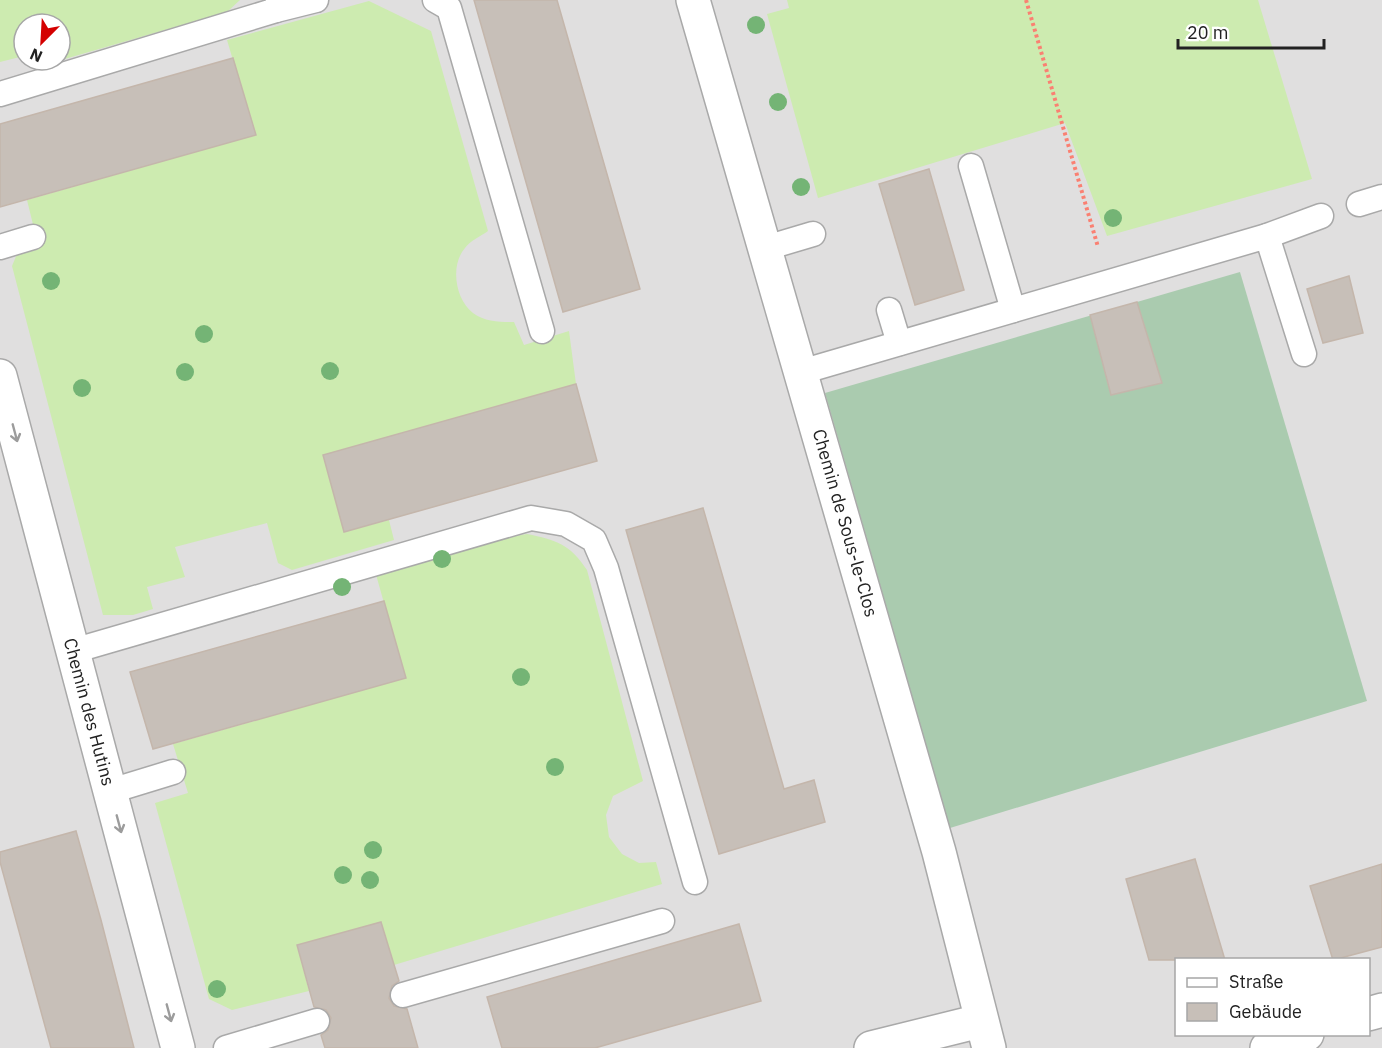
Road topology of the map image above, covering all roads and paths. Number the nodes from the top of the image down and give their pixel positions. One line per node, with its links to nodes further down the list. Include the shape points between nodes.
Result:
1 (316, 0): 5 (lane)
2 (435, 0): 19 (lane, via 448,8)
3 (693, 0): 15 (street, Chemin de Sous-le-Clos)
4 (1026, 0): 16 (path)
5 (277, 5): 6 (lane)
6 (0, 94)
7 (971, 166): 18 (lane)
8 (1382, 197): 9 (lane)
9 (1359, 204)
10 (1321, 216): 12 (lane)
11 (813, 234): 15 (lane)
12 (1267, 236): 16 (lane); 21 (lane)
13 (33, 237): 14 (lane)
14 (0, 247)
15 (766, 248): 22 (street, Chemin de Sous-le-Clos)
16 (1108, 282): 18 (lane)
17 (889, 310): 20 (lane)
18 (1013, 310): 20 (lane)
19 (542, 331)
20 (899, 343): 22 (lane)
21 (1304, 354)
22 (801, 372): 31 (street, Chemin de Sous-le-Clos, via 939,852)
23 (0, 376): 24 (street, Chemin des Hutins, one-way to 24)
24 (73, 651): 26 (street, Chemin des Hutins); 27 (lane, via 531,518 566,524 594,540 606,568)
25 (173, 772): 26 (lane)
26 (111, 791): 33 (street, Chemin des Hutins, one-way to 33)
27 (695, 882)
28 (662, 921): 29 (lane)
29 (403, 995)
30 (317, 1021): 34 (lane)
31 (985, 1034): 35 (street)
32 (1305, 1036): 36 (street)
33 (178, 1048)
34 (226, 1048)
35 (871, 1048)
36 (1267, 1048)

